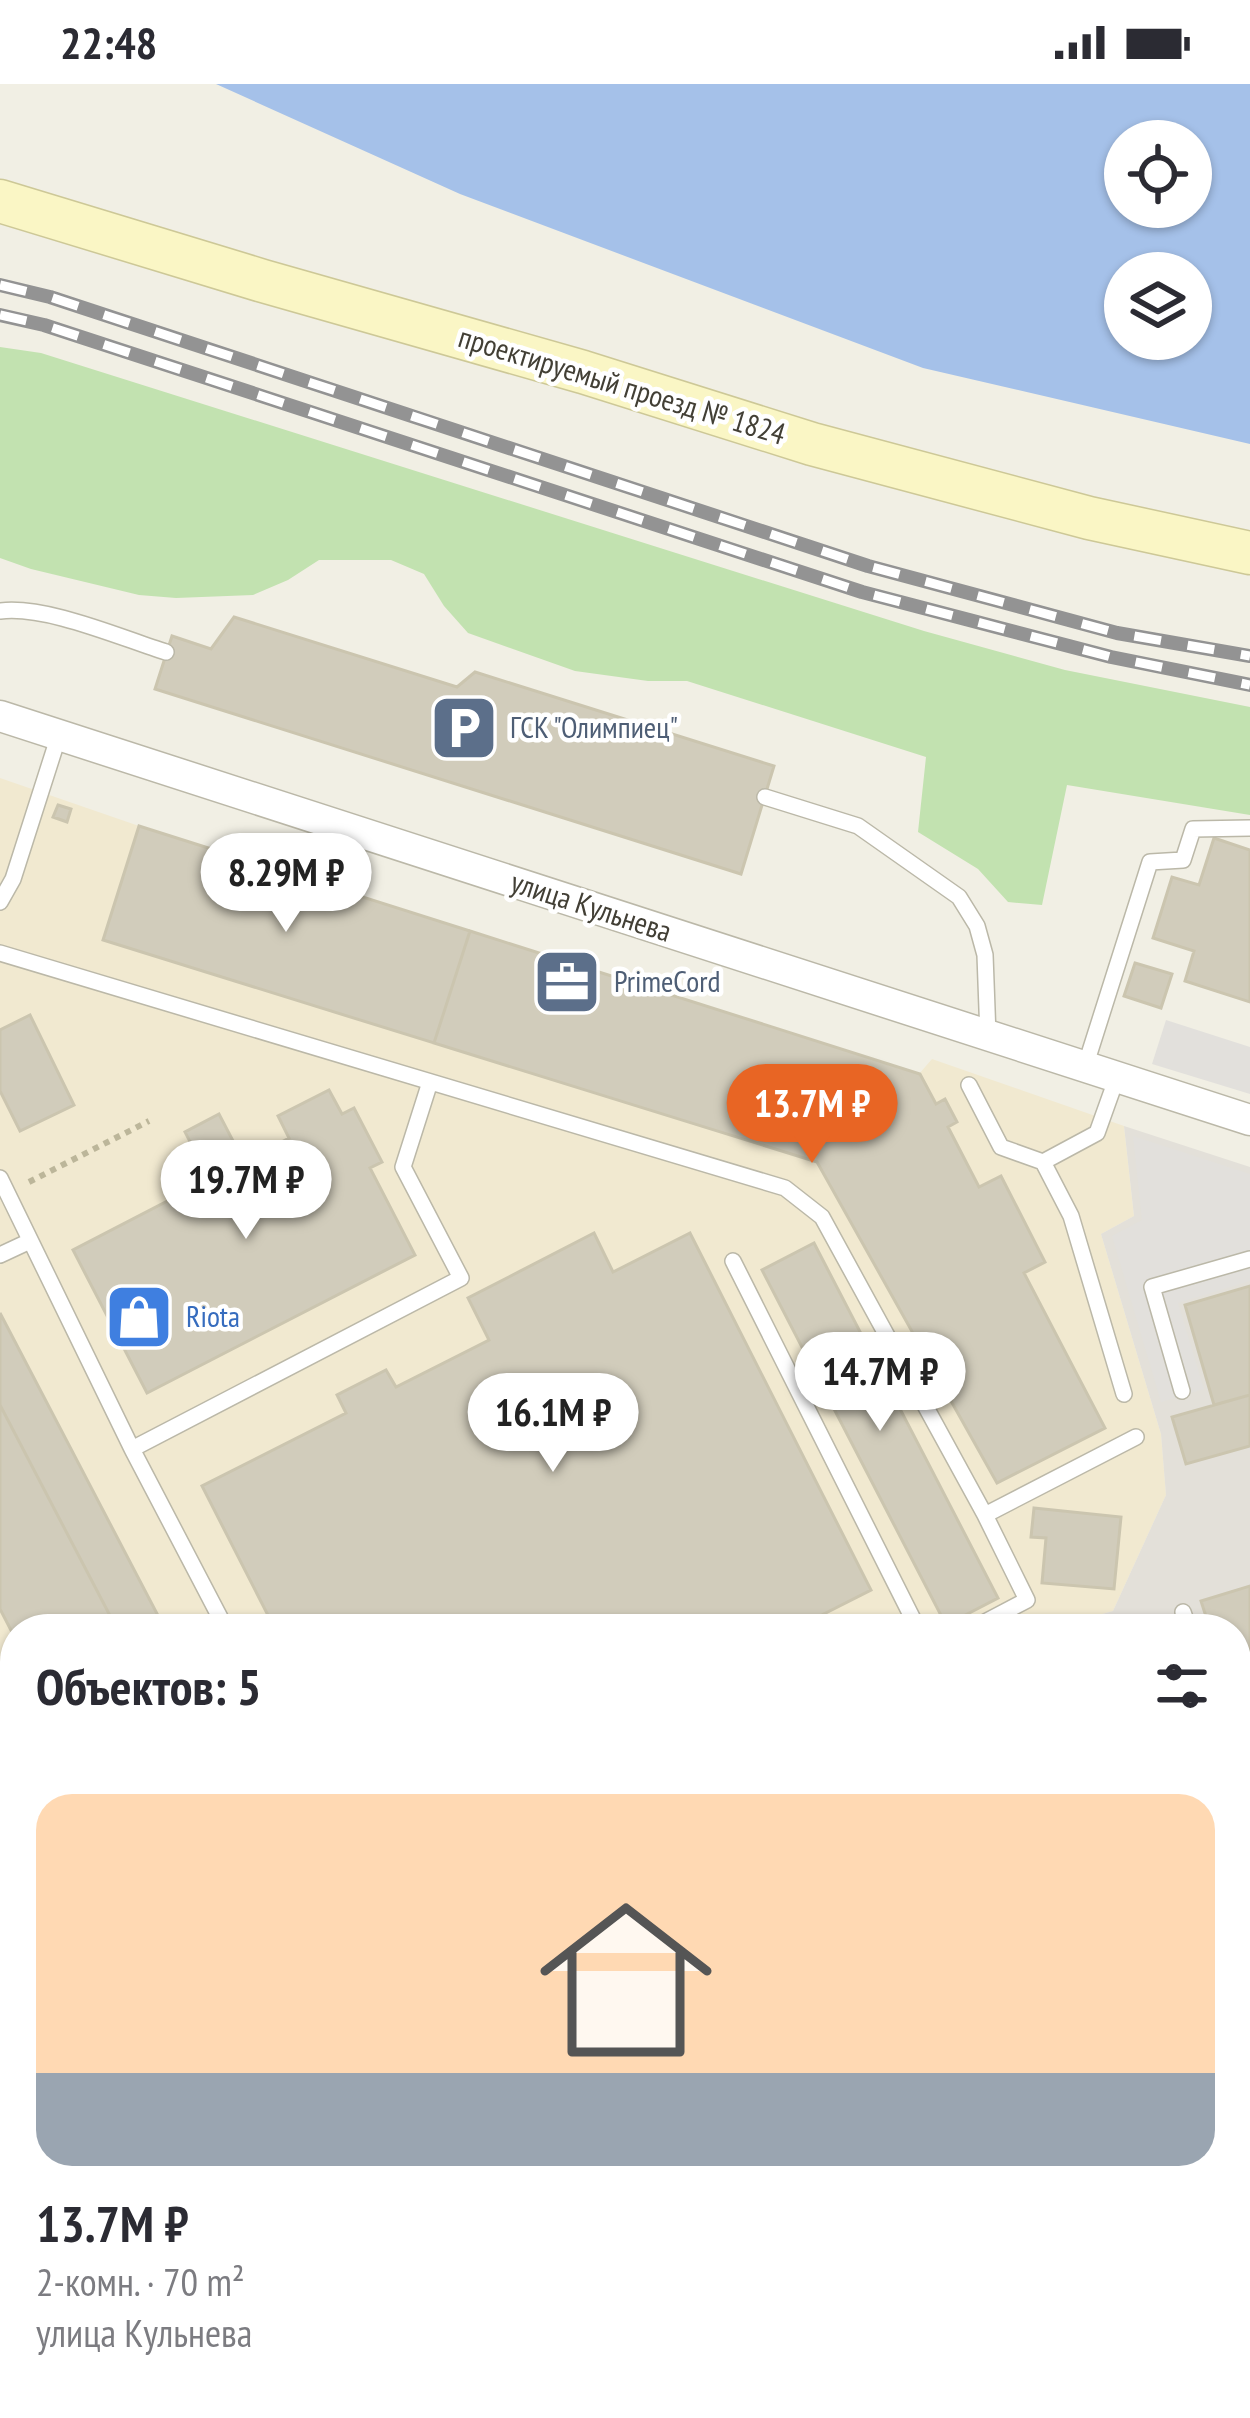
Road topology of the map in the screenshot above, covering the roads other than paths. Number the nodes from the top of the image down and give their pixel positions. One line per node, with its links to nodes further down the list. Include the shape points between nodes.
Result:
1 (0, 201): 2 (street, проектируемый проезд № 1824, via 812,444)
2 (1250, 553)
3 (0, 610): 4 (lane, via 50,615)
4 (166, 652)
5 (0, 716): 6 (street, улица Кульнева)
6 (59, 735): 9 (lane); 11 (street, улица Кульнева)
7 (765, 796): 11 (lane, via 858,826 959,897 985,955)
8 (1250, 827): 12 (lane, via 1192,829 1183,860 1150,862)
9 (0, 902)
10 (0, 953): 14 (lane)
11 (988, 1036): 12 (street, улица Кульнева)
12 (1085, 1067): 13 (street, улица Кульнева)
13 (1117, 1078): 16 (street, улица Кульнева); 17 (lane, via 1097,1133)
14 (430, 1082): 26 (lane, via 403,1167 461,1278); 27 (lane, via 785,1189 822,1217)
15 (970, 1085): 17 (lane, via 1001,1147)
16 (1250, 1120)
17 (1043, 1162): 24 (lane, via 1071,1216)
18 (4, 1185): 19 (lane)
19 (30, 1241): 20 (lane); 26 (lane)
20 (0, 1255)
21 (1250, 1259): 23 (lane, via 1152,1287)
22 (733, 1261): 29 (lane)
23 (1182, 1391)
24 (1124, 1394)
25 (1136, 1436): 27 (lane)
26 (132, 1449): 28 (lane)
27 (985, 1515): 30 (lane, via 1027,1600)
28 (218, 1614)
29 (908, 1614)
30 (1000, 1614)

